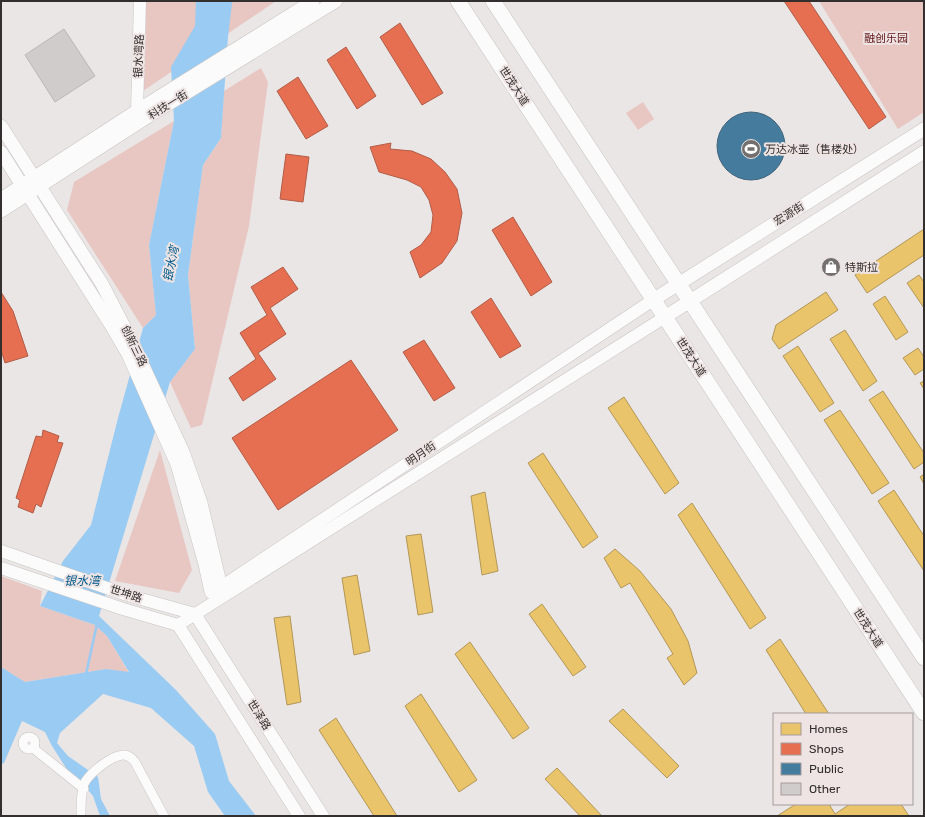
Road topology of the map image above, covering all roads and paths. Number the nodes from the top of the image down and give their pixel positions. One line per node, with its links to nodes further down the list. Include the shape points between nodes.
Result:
1 (140, 1): 7 (street, 银水湾路)
2 (313, 1): 6 (main road, 科技一街)
3 (336, 1): 6 (main road, 科技一街)
4 (458, 1): 17 (main road, 世茂大道)
5 (493, 1): 16 (main road)
6 (257, 43): 7 (main road, 科技一街)
7 (140, 113): 12 (main road, 科技一街)
8 (1, 126): 12 (main road, 创新三路)
9 (924, 129): 16 (main road, 宏源街)
10 (1, 152): 13 (main road, 创新三路)
11 (924, 152): 18 (main road, 宏源街)
12 (37, 182): 13 (main road, 科技一街); 20 (main road, 创新三路, via 102,284 116,310)
13 (25, 190): 14 (main road, 科技一街); 15 (main road, 科技一街); 20 (main road, 创新三路, via 111,325)
14 (1, 199)
15 (1, 211)
16 (678, 284): 17 (main road, 宏源街); 18 (main road)
17 (653, 300): 19 (main road, 世茂大道); 23 (street, 明月街)
18 (690, 301): 19 (main road, 宏源街); 26 (main road)
19 (665, 317): 24 (street, 明月街); 27 (main road, 世茂大道)
20 (130, 348): 23 (main road, 创新三路, via 177,464 205,564); 23 (main road, 创新三路, via 166,413 183,452 201,503)
21 (1, 551): 24 (street, 世坤路, via 127,595)
22 (1, 568): 25 (street, 世坤路)
23 (216, 590): 24 (street, 明月街)
24 (195, 614): 25 (street, 明月街); 33 (street, 世泽路)
25 (178, 625): 32 (street, 世泽路)
26 (924, 658)
27 (924, 714)
28 (33, 748): 29 (street)
29 (84, 786): 30 (street); 31 (street, via 94,772 112,758 130,756)
30 (80, 815)
31 (164, 816)
32 (299, 816)
33 (323, 816)

